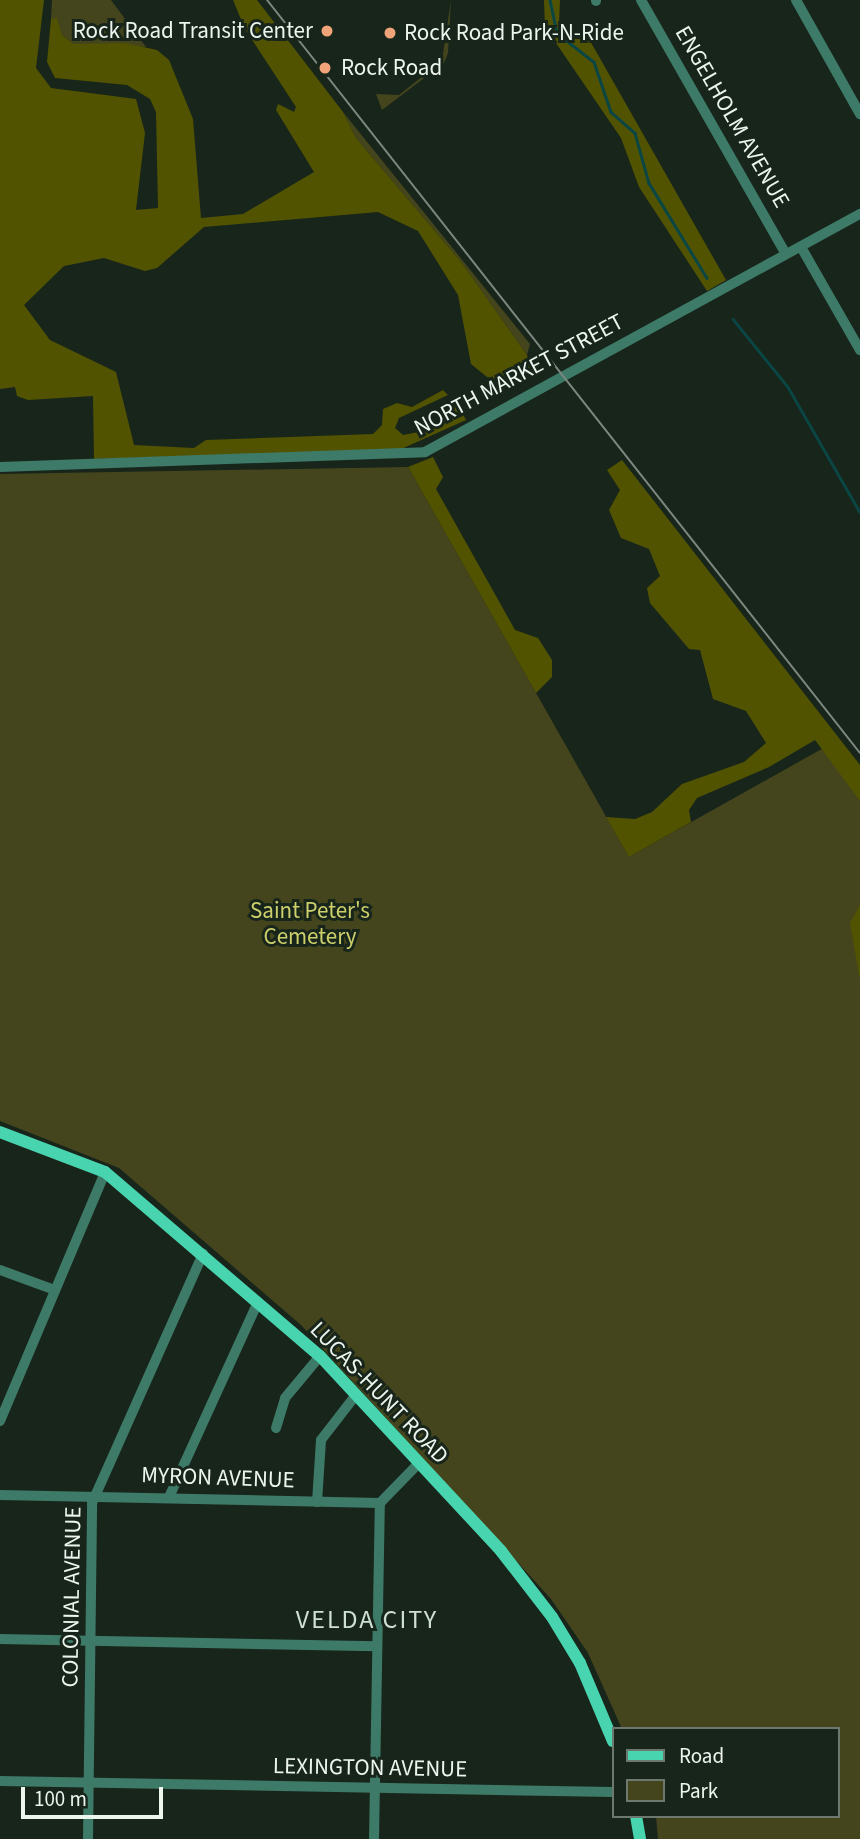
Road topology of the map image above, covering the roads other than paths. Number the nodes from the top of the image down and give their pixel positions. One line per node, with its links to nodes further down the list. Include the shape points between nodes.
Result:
1 (641, 0): 6 (street, ENGELHOLM AVENUE)
2 (796, 0): 3 (street)
3 (860, 114)
4 (860, 214): 5 (street, NORTH MARKET STREET)
5 (801, 247): 6 (street, NORTH MARKET STREET); 7 (street)
6 (786, 254): 8 (street, NORTH MARKET STREET, via 425,452)
7 (860, 350)
8 (0, 467)
9 (0, 1132): 10 (main road, LUCAS-HUNT ROAD)
10 (105, 1172): 11 (main road, LUCAS-HUNT ROAD); 13 (street)
11 (203, 1254): 14 (main road, LUCAS-HUNT ROAD); 23 (street, COLONIAL AVENUE)
12 (0, 1270): 13 (street)
13 (52, 1289): 16 (street)
14 (258, 1302): 15 (main road, LUCAS-HUNT ROAD); 22 (street)
15 (320, 1356): 17 (main road, LUCAS-HUNT ROAD); 19 (street, via 285,1398)
16 (4, 1394): 18 (street)
17 (355, 1396): 20 (main road, LUCAS-HUNT ROAD); 24 (street, via 321,1440)
18 (0, 1420)
19 (276, 1428)
20 (418, 1464): 25 (street); 29 (main road, LUCAS-HUNT ROAD, via 501,1551 552,1617 580,1663)
21 (0, 1495): 23 (street, MYRON AVENUE)
22 (170, 1495): 23 (street, MYRON AVENUE); 24 (street, MYRON AVENUE)
23 (95, 1497): 27 (street, COLONIAL AVENUE)
24 (317, 1502): 25 (street, MYRON AVENUE)
25 (380, 1503): 28 (street)
26 (0, 1639): 27 (street)
27 (91, 1640): 28 (street); 31 (street, COLONIAL AVENUE)
28 (377, 1646): 32 (street)
29 (612, 1739)
30 (0, 1781): 31 (street, LEXINGTON AVENUE)
31 (90, 1782): 32 (street, LEXINGTON AVENUE); 35 (street, COLONIAL AVENUE)
32 (376, 1790): 33 (street, LEXINGTON AVENUE); 36 (street)
33 (612, 1792)
34 (636, 1818): 37 (main road)
35 (88, 1839)
36 (374, 1839)
37 (640, 1839)

